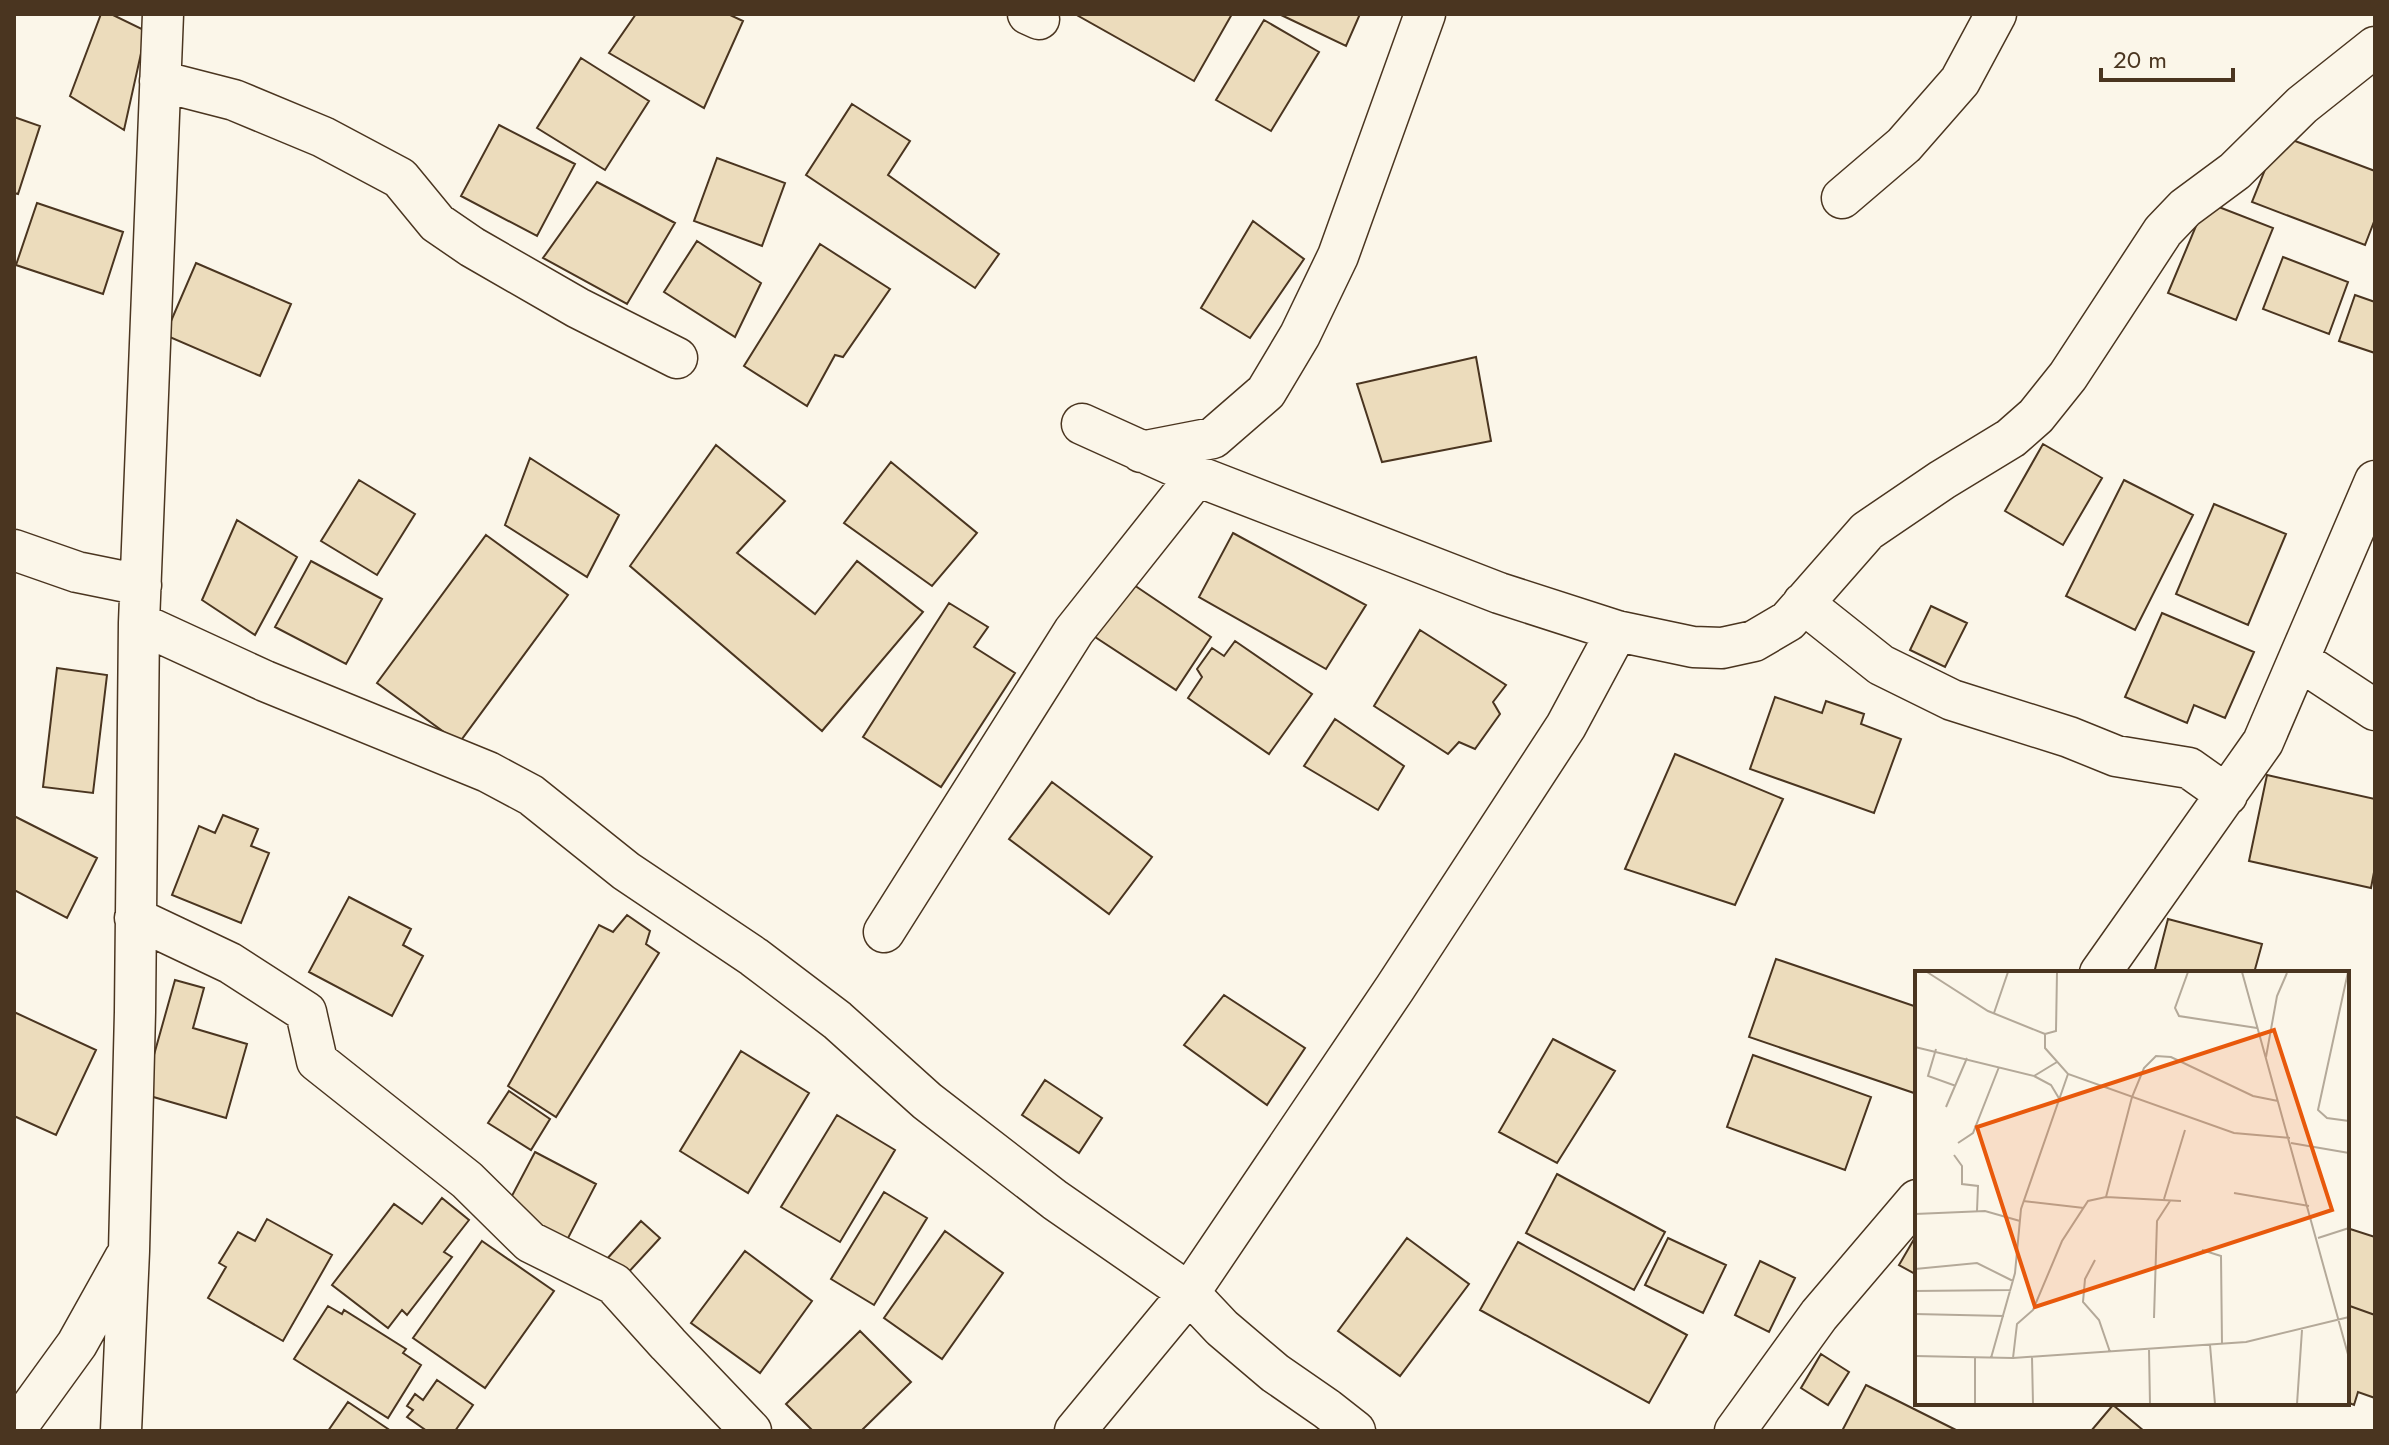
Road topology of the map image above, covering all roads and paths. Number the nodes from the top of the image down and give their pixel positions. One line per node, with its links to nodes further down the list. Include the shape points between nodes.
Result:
1 (163, 14): 5 (street)
2 (1425, 14): 9 (street, via 1338,256 1266,392 1213,438)
3 (1996, 14): 6 (street, via 1960,81 1904,145)
4 (2375, 47): 13 (street, via 2302,105 2163,231 2036,416 1867,531)
5 (160, 81): 7 (street, via 249,106 400,178 437,223 472,247); 14 (street)
6 (1842, 198)
7 (677, 358)
8 (1082, 424): 9 (street)
9 (1141, 452): 10 (street)
10 (1197, 476): 15 (street, via 1499,593); 20 (street, via 1074,631)
11 (2375, 481): 16 (street)
12 (14, 550): 14 (street, via 77,572)
13 (1803, 603): 15 (street, via 1788,621 1754,641 1722,648); 18 (street, via 1881,665 1952,700 2116,756 2189,768)
14 (140, 604): 19 (street); 24 (street, via 265,681 488,772 531,795 626,871 837,1020 927,1101 1055,1200)
15 (1617, 631): 24 (street, via 1558,739)
16 (2299, 660): 17 (street); 18 (street, via 2263,742)
17 (2375, 710)
18 (2227, 795): 21 (street)
19 (135, 918): 23 (street); 27 (street, via 230,963 306,1012 317,1061 467,1180 530,1242 614,1284)
20 (884, 932)
21 (2101, 971)
22 (1915, 1202): 30 (street, via 1819,1315)
23 (129, 1251): 25 (street, via 77,1344); 26 (street)
24 (1189, 1293): 28 (street); 29 (street, via 1275,1373)
25 (14, 1431)
26 (121, 1431)
27 (751, 1431)
28 (1075, 1431)
29 (1355, 1431)
30 (1735, 1431)

